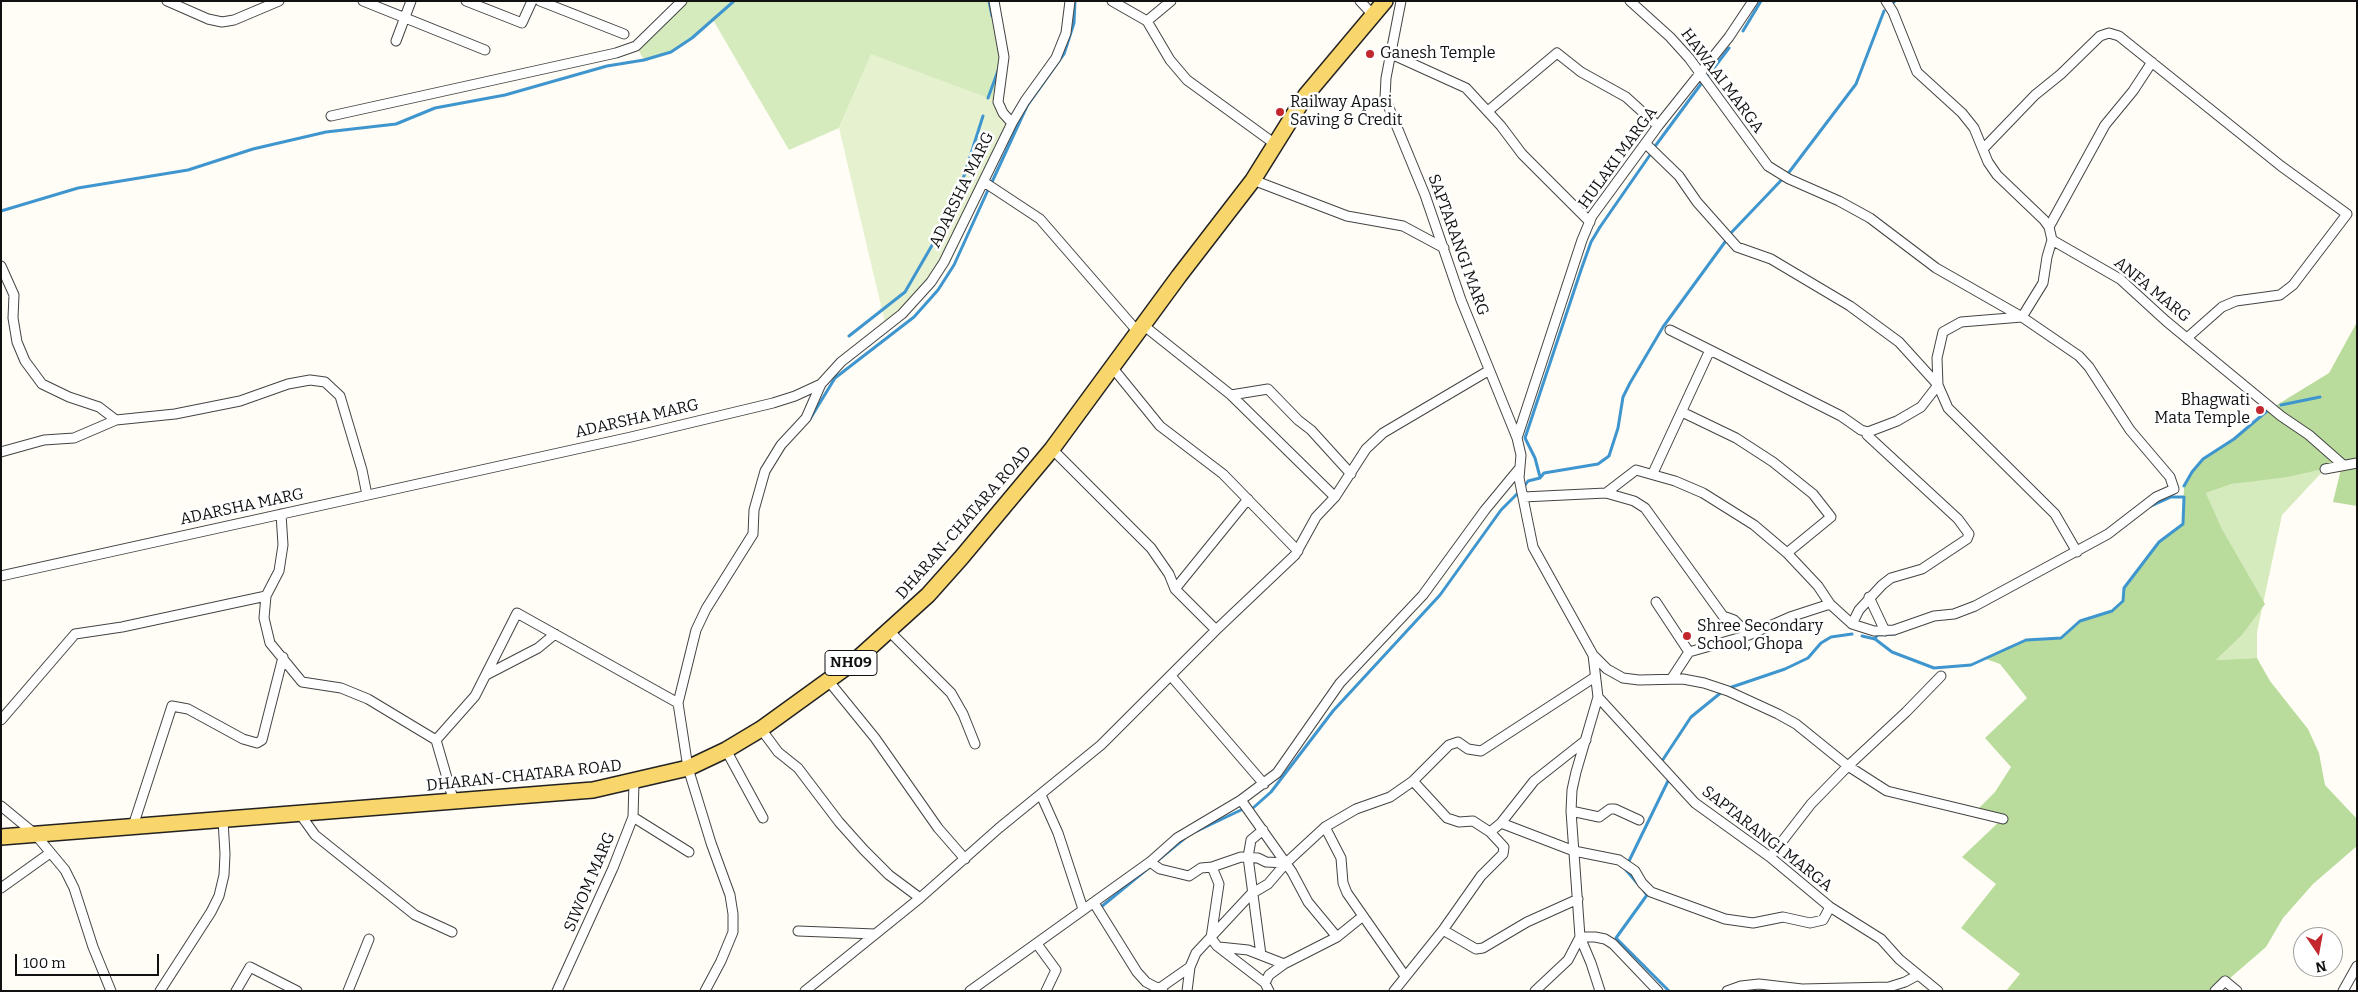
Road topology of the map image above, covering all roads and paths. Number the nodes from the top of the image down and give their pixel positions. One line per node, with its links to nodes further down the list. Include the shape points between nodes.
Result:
1 (167, 1): 2 (street, via 222,22)
2 (279, 1)
3 (363, 1): 20 (street)
4 (411, 1): 20 (street)
5 (466, 1): 6 (street, via 522,23)
6 (532, 1)
7 (540, 1): 22 (street)
8 (682, 1): 29 (street, via 636,46 616,53)
9 (994, 1): 30 (street, via 1004,57 998,102)
10 (1070, 1): 30 (street, ADARSHA MARG, via 1066,33 1056,58)
11 (1112, 1): 21 (street)
12 (1171, 1): 21 (street)
13 (1360, 1): 19 (street)
14 (1385, 1): 19 (main road, DHARAN-CHATARA ROAD / NH09)
15 (1401, 1): 25 (street, SAPTARANGI MARG)
16 (1630, 1): 27 (street, HAWAAI MARGA, via 1670,36)
17 (1753, 1): 27 (street, HULAKI MARGA)
18 (1886, 1): 34 (street, via 1917,72 1962,113 1974,128)
19 (1373, 15): 32 (main road, DHARAN-CHATARA ROAD / NH09, via 1306,95)
20 (405, 18): 23 (street); 24 (street)
21 (1147, 21): 32 (street, via 1170,60 1187,80)
22 (624, 34)
23 (396, 41)
24 (485, 50)
25 (1391, 54): 28 (street, via 1466,88); 40 (street, SAPTARANGI MARG, via 1385,98)
26 (2152, 62): 34 (street, via 2119,36 2109,33 2100,36 2035,95); 38 (street, via 2105,125); 45 (street, via 2280,166 2347,214 2298,278 2280,295 2236,301 2222,307)
27 (1700, 75): 31 (street, HULAKI MARGA); 42 (street, HAWAAI MARGA, via 1768,166 1870,218 1936,268)
28 (1488, 112): 31 (street, via 1557,53 1581,72 1626,98); 37 (street, via 1522,154)
29 (332, 116)
30 (1012, 123): 36 (street, ADARSHA MARG)
31 (1658, 126): 33 (street, HULAKI MARGA)
32 (1275, 144): 35 (main road, DHARAN-CHATARA ROAD / NH09)
33 (1646, 144): 37 (street, HULAKI MARGA); 50 (street, via 1679,176 1696,202 1737,247 1772,259 1850,306 1899,342)
34 (1983, 149): 38 (street, via 1997,175)
35 (1253, 180): 40 (street, via 1346,216 1403,226); 43 (main road, DHARAN-CHATARA ROAD / NH09)
36 (984, 182): 43 (street, via 1040,219); 49 (street, ADARSHA MARG, via 944,262 917,299 841,362)
37 (1590, 222): 55 (street, HULAKI MARGA)
38 (2049, 227): 39 (street)
39 (2052, 240): 42 (street, via 2043,283); 45 (street, ANFA MARG, via 2120,279)
40 (1444, 248): 48 (street, SAPTARANGI MARG)
41 (1, 266): 53 (street, via 14,295 17,342 25,361 42,384 99,406)
42 (2022, 317): 50 (street, via 1961,322 1943,332 1936,358); 71 (street, HAWAAI MARGA, via 2090,367 2130,430 2170,477 2174,489 2156,497 2108,534)
43 (1140, 328): 47 (main road, DHARAN-CHATARA ROAD / NH09); 51 (street)
44 (1670, 330): 46 (street)
45 (2187, 338): 59 (street, ANFA MARG)
46 (1710, 350): 52 (street); 54 (street)
47 (1112, 367): 56 (main road, DHARAN-CHATARA ROAD / NH09); 68 (street, via 1160,426 1223,474)
48 (1488, 371): 55 (street, SAPTARANGI MARG); 61 (street, via 1383,432 1366,449)
49 (821, 384): 66 (street, ADARSHA MARG, via 773,404); 95 (street, via 806,418 781,446 765,471 754,510 753,534 696,630)
50 (1938, 384): 54 (street, via 1921,407); 71 (street, via 1948,408 2055,514)
51 (1231, 395): 61 (street, via 1268,390); 67 (street)
52 (1682, 412): 63 (street); 72 (street, via 1736,438 1772,462 1813,494 1831,516)
53 (116, 420): 57 (street, via 74,438 44,440); 66 (street, via 175,414 240,402 288,384 310,380 326,382 340,396)
54 (1868, 432): 76 (street, via 1867,435 1958,519 1968,534 1968,539 1922,569 1892,578)
55 (1517, 438): 62 (street, SAPTARANGI MARG, via 1521,455)
56 (1052, 449): 74 (street, via 1151,548); 81 (main road, DHARAN-CHATARA ROAD / NH09, via 958,562)
57 (1, 452)
58 (2357, 463): 59 (street)
59 (2342, 464): 60 (street)
60 (2325, 469)
61 (1351, 474): 67 (street)
62 (1518, 474): 65 (street, SAPTARANGI MARG); 106 (street, via 1485,510 1423,595 1340,683 1277,773)
63 (1653, 474): 64 (street, via 1636,470); 72 (street, via 1703,493 1730,508)
64 (1606, 492): 65 (street); 84 (street, via 1645,508 1723,616 1734,620)
65 (1522, 494): 86 (street, via 1533,547)
66 (367, 495): 69 (street, ADARSHA MARG)
67 (1335, 497): 70 (street, via 1316,517)
68 (1248, 498): 70 (street); 74 (street)
69 (281, 514): 73 (street, ADARSHA MARG); 75 (street, via 279,571)
70 (1298, 551): 80 (street)
71 (2077, 552): 82 (street, via 1975,606)
72 (1787, 553): 78 (street)
73 (1, 576)
74 (1175, 589): 80 (street)
75 (266, 596): 87 (street, via 266,632 270,643); 96 (street, via 75,634)
76 (1869, 597): 79 (street); 82 (street)
77 (1656, 602): 85 (street)
78 (1830, 604): 79 (street); 84 (street)
79 (1852, 624): 82 (street, via 1860,629)
80 (1216, 630): 89 (street)
81 (890, 631): 93 (main road, DHARAN-CHATARA ROAD / NH09, via 855,661); 100 (street, via 951,693)
82 (1885, 631)
83 (555, 634): 88 (street, via 538,648); 88 (street, via 517,613); 95 (street)
84 (1748, 635): 85 (street)
85 (1689, 652): 92 (street)
86 (1594, 655): 90 (street); 92 (street, via 1607,669 1623,678)
87 (283, 656): 98 (street, via 302,682 341,688); 119 (street, via 262,740 257,743 243,739 188,709 172,706)
88 (486, 675): 98 (street, via 475,696)
89 (1171, 676): 106 (street); 107 (street, via 1101,745)
90 (1594, 676): 94 (street); 104 (street, via 1481,751 1468,749 1458,742 1449,745)
91 (1941, 676): 102 (street)
92 (1672, 678): 102 (street, via 1724,689 1796,724)
93 (827, 679): 97 (main road, DHARAN-CHATARA ROAD / NH09); 130 (street, via 875,738 938,828)
94 (1598, 697): 99 (street); 128 (street, SAPTARANGI MARGA, via 1695,803)
95 (678, 703): 103 (street)
96 (1, 720)
97 (761, 729): 101 (main road, DHARAN-CHATARA ROAD / NH09); 136 (street, via 778,752 798,768 864,850 889,875)
98 (436, 740): 109 (street)
99 (1586, 740): 111 (street, via 1572,790); 118 (street, via 1534,781)
100 (975, 744)
101 (726, 750): 103 (main road, DHARAN-CHATARA ROAD / NH09); 114 (street)
102 (1848, 766): 115 (street, via 1898,795); 128 (street, via 1812,804)
103 (688, 768): 105 (main road, DHARAN-CHATARA ROAD / NH09); 160 (street, via 730,895 733,914 733,932)
104 (1413, 781): 120 (street, via 1390,797 1356,809); 122 (street, via 1447,818 1459,822 1473,821)
105 (634, 782): 109 (main road, DHARAN-CHATARA ROAD / NH09, via 593,790); 113 (street, SIWOM MARG)
106 (1264, 784): 108 (street)
107 (1041, 795): 130 (street); 140 (street, via 1058,833)
108 (1240, 800): 121 (street); 131 (street, via 1177,838)
109 (454, 802): 112 (main road, DHARAN-CHATARA ROAD / NH09)
110 (1, 806): 123 (street)
111 (1571, 811): 117 (street, via 1599,817 1615,809); 125 (street)
112 (300, 814): 116 (main road, DHARAN-CHATARA ROAD / NH09); 144 (street, via 315,835 415,915)
113 (633, 817): 126 (street); 166 (street, SIWOM MARG)
114 (763, 818)
115 (2003, 819)
116 (223, 820): 119 (main road, DHARAN-CHATARA ROAD / NH09); 162 (street, via 224,875 218,896)
117 (1639, 820)
118 (1501, 823): 122 (street); 125 (street)
119 (134, 826): 123 (main road, DHARAN-CHATARA ROAD / NH09)
120 (1325, 827): 132 (street); 141 (street, via 1341,858 1347,893)
121 (1263, 830): 129 (street, via 1251,840); 132 (street)
122 (1490, 832): 142 (street, via 1504,847 1503,854 1481,876)
123 (35, 834): 124 (main road, NH09); 127 (street)
124 (1, 837)
125 (1574, 851): 137 (street); 139 (street, via 1619,860 1629,865 1651,892 1725,919 1753,923 1783,917 1810,923 1822,920)
126 (689, 852)
127 (50, 853): 134 (street); 161 (street, via 65,870 74,888)
128 (1770, 857): 139 (street, SAPTARANGI MARGA)
129 (1248, 858): 132 (street); 133 (street); 135 (street)
130 (965, 859): 136 (street)
131 (1150, 862): 133 (street, via 1160,869 1189,876 1202,868); 138 (street)
132 (1286, 863): 135 (street, via 1268,884); 146 (street, via 1308,902)
133 (1212, 867): 148 (street, via 1219,884)
134 (1, 888)
135 (1252, 894): 148 (street); 152 (street)
136 (920, 898): 145 (street)
137 (1578, 899): 142 (street, via 1527,922 1483,948 1476,949); 147 (street)
138 (1094, 903): 140 (street); 159 (street, via 1137,972 1146,982)
139 (1830, 907): 156 (street, SAPTARANGI MARGA, via 1881,938)
140 (1083, 909): 150 (street)
141 (1363, 916): 146 (street); 157 (street)
142 (1443, 930): 157 (street)
143 (798, 931): 145 (street)
144 (452, 932)
145 (875, 934): 167 (street)
146 (1337, 937): 153 (street)
147 (1580, 937): 172 (street, via 1568,960); 173 (street); 174 (street, via 1605,939 1614,944)
148 (1211, 938): 151 (street); 155 (street, via 1196,953)
149 (369, 939): 165 (street)
150 (1037, 944): 168 (street); 169 (street, via 1056,970)
151 (1218, 946): 152 (street); 158 (street)
152 (1261, 955): 153 (street)
153 (1284, 964): 158 (street, via 1269,974)
154 (2357, 966): 179 (street)
155 (1190, 967): 159 (street); 170 (street)
156 (1918, 975): 175 (street, via 1889,987 1802,988 1759,984); 176 (street, SAPTARANGI MARGA)
157 (1405, 976): 171 (street)
158 (1267, 987)
159 (1161, 989)
160 (704, 990)
161 (111, 991)
162 (160, 991)
163 (236, 991): 164 (street, via 250,967)
164 (297, 991)
165 (348, 991)
166 (557, 991)
167 (805, 991)
168 (970, 991)
169 (1046, 991)
170 (1187, 991)
171 (1394, 991)
172 (1535, 991)
173 (1600, 991)
174 (1658, 991)
175 (1727, 991)
176 (1938, 991)
177 (2215, 991): 178 (street, via 2225,980)
178 (2237, 991)
179 (2343, 991)

